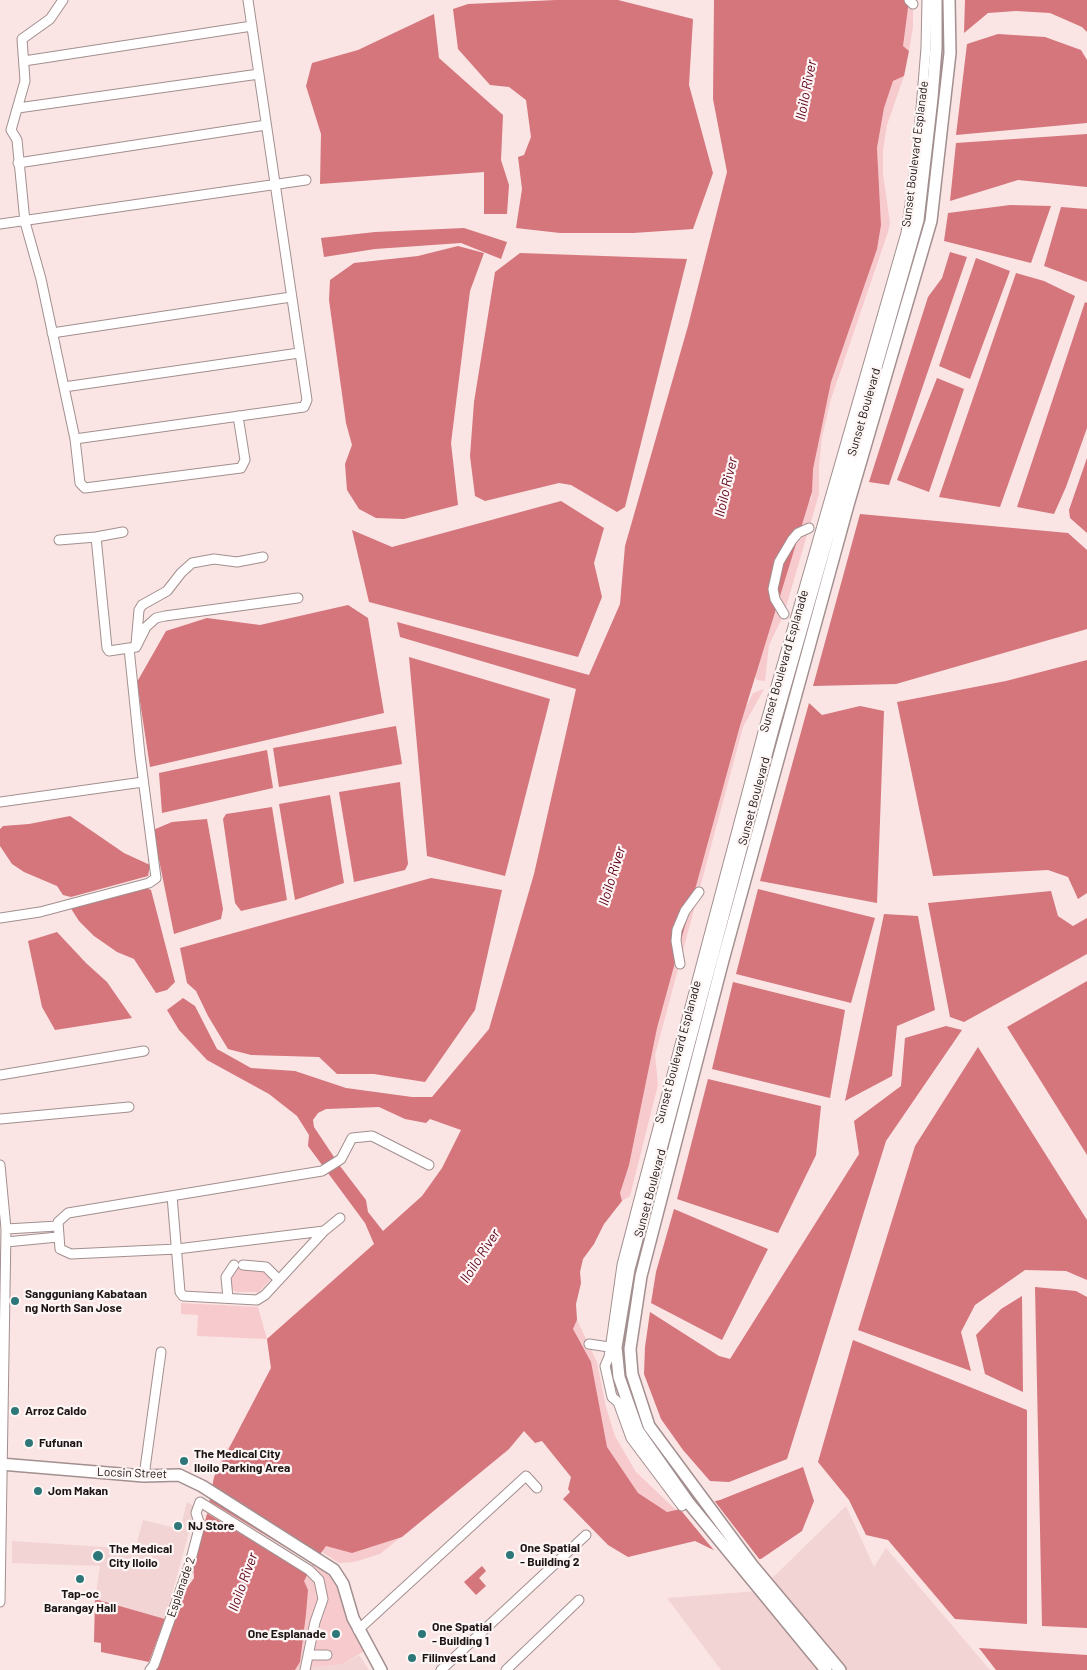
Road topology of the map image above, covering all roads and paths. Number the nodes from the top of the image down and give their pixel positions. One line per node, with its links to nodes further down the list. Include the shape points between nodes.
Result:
1 (64, 0): 7 (street, via 50,19 22,39)
2 (248, 0): 6 (street)
3 (927, 0): 56 (street, Sunset Boulevard Esplanade, via 918,145 906,233 766,721 622,1265)
4 (936, 0): 14 (main road, Sunset Boulevard, via 932,98)
5 (949, 0): 15 (main road, Sunset Boulevard, via 950,53)
6 (252, 26): 7 (street); 8 (street)
7 (24, 61): 9 (street, via 25,81)
8 (259, 74): 9 (street); 10 (street)
9 (18, 108): 11 (street, via 12,130 17,140)
10 (266, 125): 11 (street); 13 (street)
11 (18, 162): 16 (street)
12 (306, 180): 13 (street)
13 (275, 184): 16 (street); 18 (street)
14 (918, 220): 15 (main road); 36 (main road, Sunset Boulevard, via 773,729)
15 (931, 221): 36 (main road, Sunset Boulevard)
16 (26, 222): 17 (street); 19 (street)
17 (0, 224)
18 (291, 297): 19 (street); 20 (street)
19 (52, 333): 21 (street)
20 (299, 353): 21 (street); 22 (street, via 307,400 304,406)
21 (64, 387): 23 (street)
22 (238, 416): 23 (street); 23 (street, via 245,460 241,468 85,488 80,483)
23 (75, 439)
24 (809, 528): 30 (street, via 798,533 784,550 777,568 775,599)
25 (123, 532): 26 (street)
26 (96, 537): 27 (street); 31 (street, via 107,648 109,651)
27 (59, 540)
28 (263, 557): 31 (street, via 237,562 214,559 192,562 167,591 139,610)
29 (298, 598): 31 (street, via 156,618)
30 (784, 614)
31 (133, 647): 32 (street)
32 (143, 782): 33 (street); 35 (street, via 155,880 40,912)
33 (0, 802)
34 (698, 892): 37 (street, via 677,930)
35 (0, 918)
36 (724, 936): 61 (main road, Sunset Boulevard, via 630,1269 616,1348 618,1377 638,1431); 63 (main road, Sunset Boulevard, via 641,1276 630,1349 632,1374 649,1426)
37 (680, 964)
38 (144, 1051): 39 (street)
39 (0, 1074)
40 (129, 1106): 41 (street)
41 (0, 1119)
42 (0, 1164): 47 (street)
43 (429, 1165): 44 (street, via 372,1136 352,1138 341,1159 322,1171)
44 (172, 1196): 46 (street, via 68,1213); 51 (street)
45 (340, 1218): 48 (street)
46 (58, 1226): 47 (street); 49 (street)
47 (6, 1229): 50 (street)
48 (324, 1231): 51 (street); 52 (street)
49 (58, 1236): 50 (street); 51 (street, via 60,1249 72,1254)
50 (6, 1242): 54 (street)
51 (177, 1249): 53 (street, via 183,1296)
52 (279, 1280): 53 (street, via 258,1300); 53 (street, via 266,1267 239,1265 226,1277)
53 (228, 1298)
54 (2, 1313): 58 (street)
55 (589, 1344): 56 (street)
56 (609, 1347): 61 (street, Sunset Boulevard Esplanade, via 605,1366 608,1382 631,1438)
57 (161, 1352): 59 (street)
58 (1, 1463): 59 (main road, Locsin Street); 64 (street)
59 (144, 1476): 67 (main road, Locsin Street, via 179,1475 202,1486 330,1566 343,1584)
60 (537, 1488): 67 (street, via 526,1476)
61 (685, 1504): 63 (main road, Sunset Boulevard)
62 (586, 1534): 73 (street)
63 (747, 1568): 75 (main road); 76 (main road)
64 (0, 1592): 66 (street)
65 (579, 1600): 74 (street)
66 (0, 1602)
67 (358, 1630): 72 (main road)
68 (308, 1655): 69 (street); 70 (street, Esplanade 2, via 323,1593 318,1580 309,1570 203,1504 196,1513 200,1525 190,1563); 71 (street)
69 (326, 1656)
70 (150, 1670)
71 (305, 1670)
72 (381, 1670)
73 (441, 1670)
74 (506, 1670)
75 (826, 1670)
76 (840, 1670)

